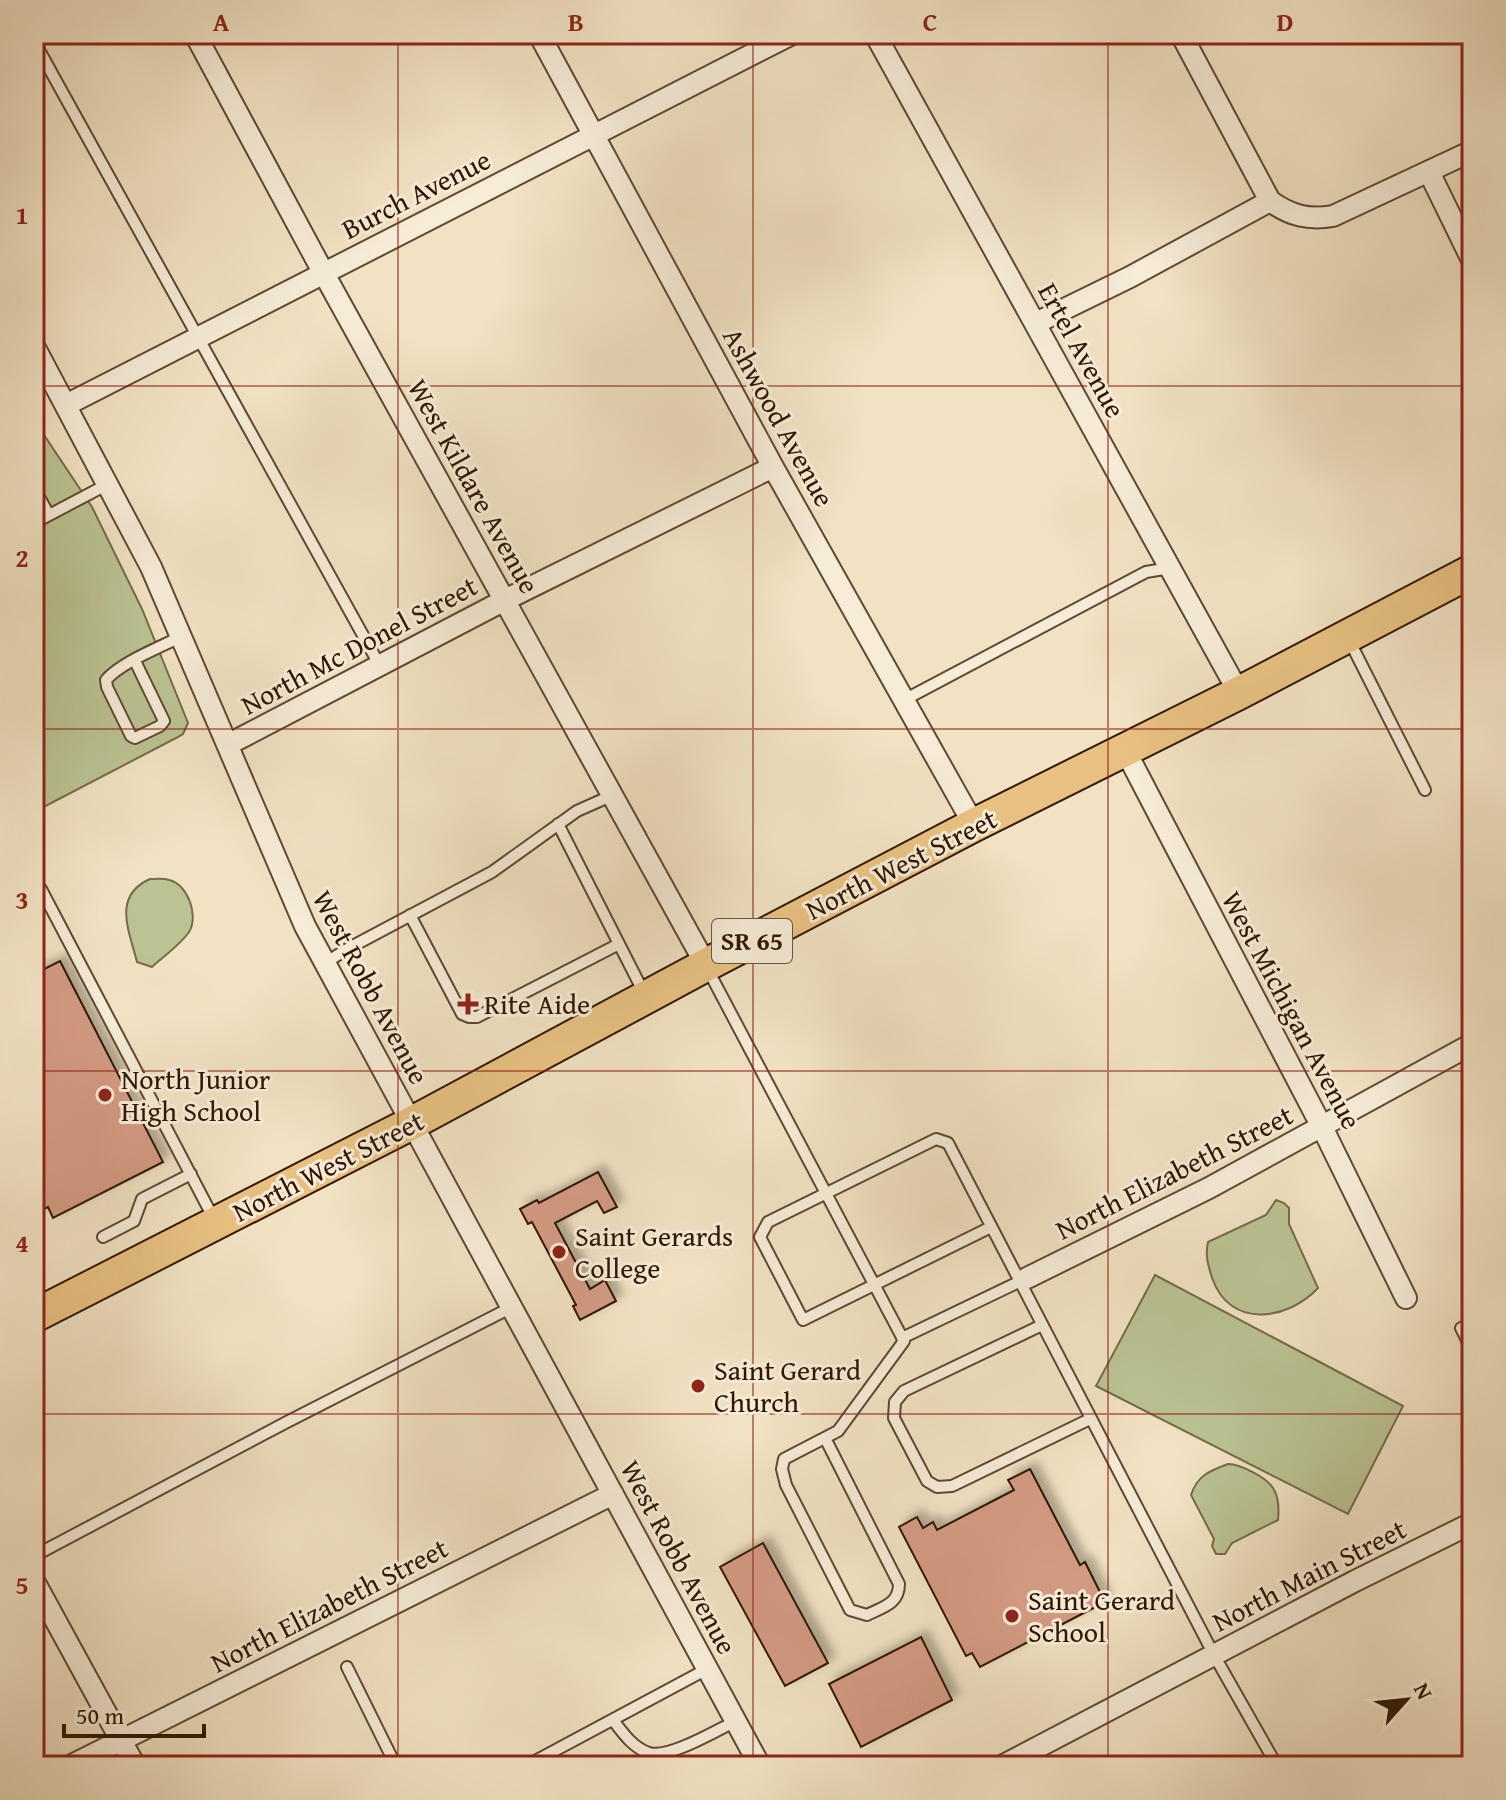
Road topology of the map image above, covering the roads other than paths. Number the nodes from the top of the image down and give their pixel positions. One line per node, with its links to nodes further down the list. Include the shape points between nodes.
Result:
1 (195, 34): 12 (street, West Kildare Avenue)
2 (539, 34): 7 (street, Ashwood Avenue)
3 (792, 34): 7 (street, Burch Avenue)
4 (875, 34): 13 (street, Ertel Avenue)
5 (1181, 34): 10 (street)
6 (34, 41): 14 (lane)
7 (594, 136): 12 (street, Burch Avenue); 17 (street, Ashwood Avenue)
8 (1472, 151): 9 (street)
9 (1429, 172): 10 (street, via 1333,216 1295,216); 11 (street)
10 (1270, 201): 13 (street)
11 (1472, 260)
12 (323, 272): 14 (street, Burch Avenue); 24 (street, West Kildare Avenue)
13 (1036, 323): 22 (street, Ertel Avenue)
14 (199, 336): 16 (street, Burch Avenue); 28 (lane)
15 (34, 346): 16 (street, West Robb Avenue)
16 (66, 405): 18 (street, West Robb Avenue)
17 (773, 467): 24 (street, North Mc Donel Street); 30 (street, Ashwood Avenue)
18 (108, 484): 20 (lane); 25 (street, West Robb Avenue)
19 (34, 488): 20 (lane)
20 (49, 515): 21 (lane)
21 (34, 523)
22 (1170, 568): 29 (street, Ertel Avenue); 30 (lane, via 1146,572)
23 (1472, 571): 26 (main road, North West Street / SR 65)
24 (505, 600): 28 (street, North Mc Donel Street); 34 (street, West Kildare Avenue)
25 (182, 636): 27 (lane); 31 (street, West Robb Avenue)
26 (1348, 636): 29 (main road, North West Street / SR 65); 33 (lane)
27 (135, 661): 27 (lane, via 105,683 135,738 164,721)
28 (380, 666): 31 (street, North Mc Donel Street)
29 (1239, 693): 32 (main road, North West Street / SR 65)
30 (904, 700): 36 (street, Ashwood Avenue)
31 (229, 744): 40 (street, West Robb Avenue, via 290,895)
32 (1125, 750): 36 (main road, North West Street / SR 65); 45 (street, West Michigan Avenue)
33 (1425, 790)
34 (613, 795): 35 (lane); 41 (street, West Kildare Avenue)
35 (558, 824): 38 (lane, via 492,872); 39 (lane)
36 (974, 825): 41 (main road, North West Street / SR 65)
37 (34, 885): 46 (lane, via 82,963)
38 (410, 915): 39 (lane, via 462,1014 469,1017); 40 (lane)
39 (619, 944): 42 (lane)
40 (325, 963): 44 (street, West Robb Avenue)
41 (706, 965): 42 (main road, North West Street / SR 65); 47 (lane)
42 (646, 997): 44 (main road, North West Street / SR 65)
43 (1472, 1044): 45 (street, North Elizabeth Street)
44 (412, 1123): 48 (main road, North West Street / SR 65); 54 (street, West Robb Avenue)
45 (1322, 1127): 51 (street, North Elizabeth Street); 53 (street, West Michigan Avenue)
46 (191, 1174): 48 (lane); 50 (lane, via 142,1199 134,1221)
47 (826, 1194): 49 (lane, via 936,1139 948,1143); 52 (lane); 52 (lane, via 768,1222 760,1237 803,1320)
48 (216, 1223): 55 (main road, North West Street / SR 65)
49 (991, 1227): 51 (lane); 52 (lane)
50 (103, 1237)
51 (1023, 1280): 57 (lane); 58 (lane)
52 (874, 1285): 58 (lane)
53 (1406, 1298)
54 (512, 1307): 62 (street, West Robb Avenue); 64 (lane)
55 (34, 1316)
56 (1472, 1323): 59 (lane, via 1461,1328)
57 (1042, 1325): 60 (lane); 60 (lane, via 904,1391 895,1402 894,1418 927,1481 937,1487 952,1486)
58 (902, 1338): 61 (lane, via 838,1431)
59 (1472, 1350)
60 (1090, 1419): 66 (lane)
61 (825, 1438): 61 (lane, via 784,1459 782,1469 850,1610 867,1615 895,1601 899,1584)
62 (613, 1494): 68 (street, West Robb Avenue); 71 (street, North Elizabeth Street)
63 (1472, 1523): 66 (street, North Main Street)
64 (34, 1556)
65 (34, 1581): 71 (street)
66 (1214, 1655): 77 (street, North Main Street); 78 (lane)
67 (347, 1667): 74 (lane)
68 (707, 1669): 69 (lane); 70 (street, West Robb Avenue)
69 (613, 1720): 70 (lane, via 635,1745 660,1754); 75 (lane)
70 (736, 1721): 76 (street, West Robb Avenue)
71 (121, 1740): 72 (street, North Elizabeth Street); 73 (street)
72 (70, 1766)
73 (135, 1766)
74 (396, 1766)
75 (526, 1766)
76 (760, 1766)
77 (1002, 1766)
78 (1277, 1766)

